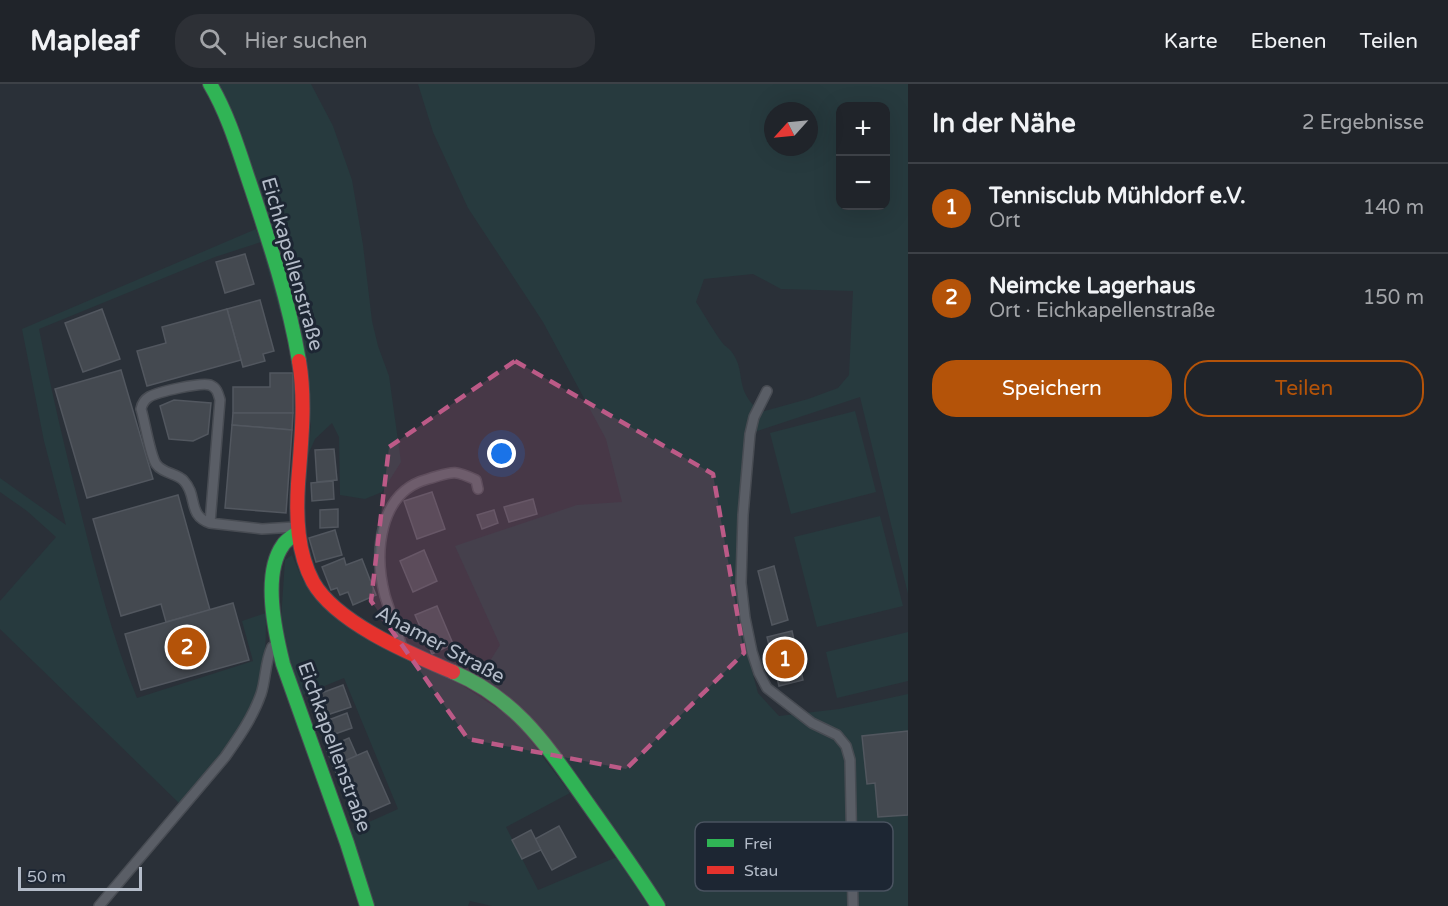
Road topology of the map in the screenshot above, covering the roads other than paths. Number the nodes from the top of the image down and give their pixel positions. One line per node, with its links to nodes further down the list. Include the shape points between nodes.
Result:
1 (210, 84): 5 (street, Eichkapellenstraße, via 247,179 299,352 304,425)
2 (767, 391): 8 (lane, via 750,434 741,583 745,618 759,673 767,688 812,723 837,735 846,746 850,760)
3 (478, 489): 7 (lane, via 476,480 456,471 418,481 397,496 385,519 380,556 383,584)
4 (210, 523): 4 (lane, via 218,390 201,384 150,396 141,409 155,464 183,480 196,514); 5 (lane)
5 (297, 530): 6 (street, Eichkapellenstraße, via 275,560 272,597); 7 (street, Ahamer Straße, via 309,574 327,600 375,635)
6 (276, 639): 10 (lane, via 262,692 236,742); 11 (street, Eichkapellenstraße)
7 (402, 649): 12 (street, Ahamer Straße, via 491,691 520,716 550,751)
8 (851, 822)
9 (853, 891): 13 (lane)
10 (99, 906)
11 (367, 906)
12 (658, 906)
13 (853, 906)

